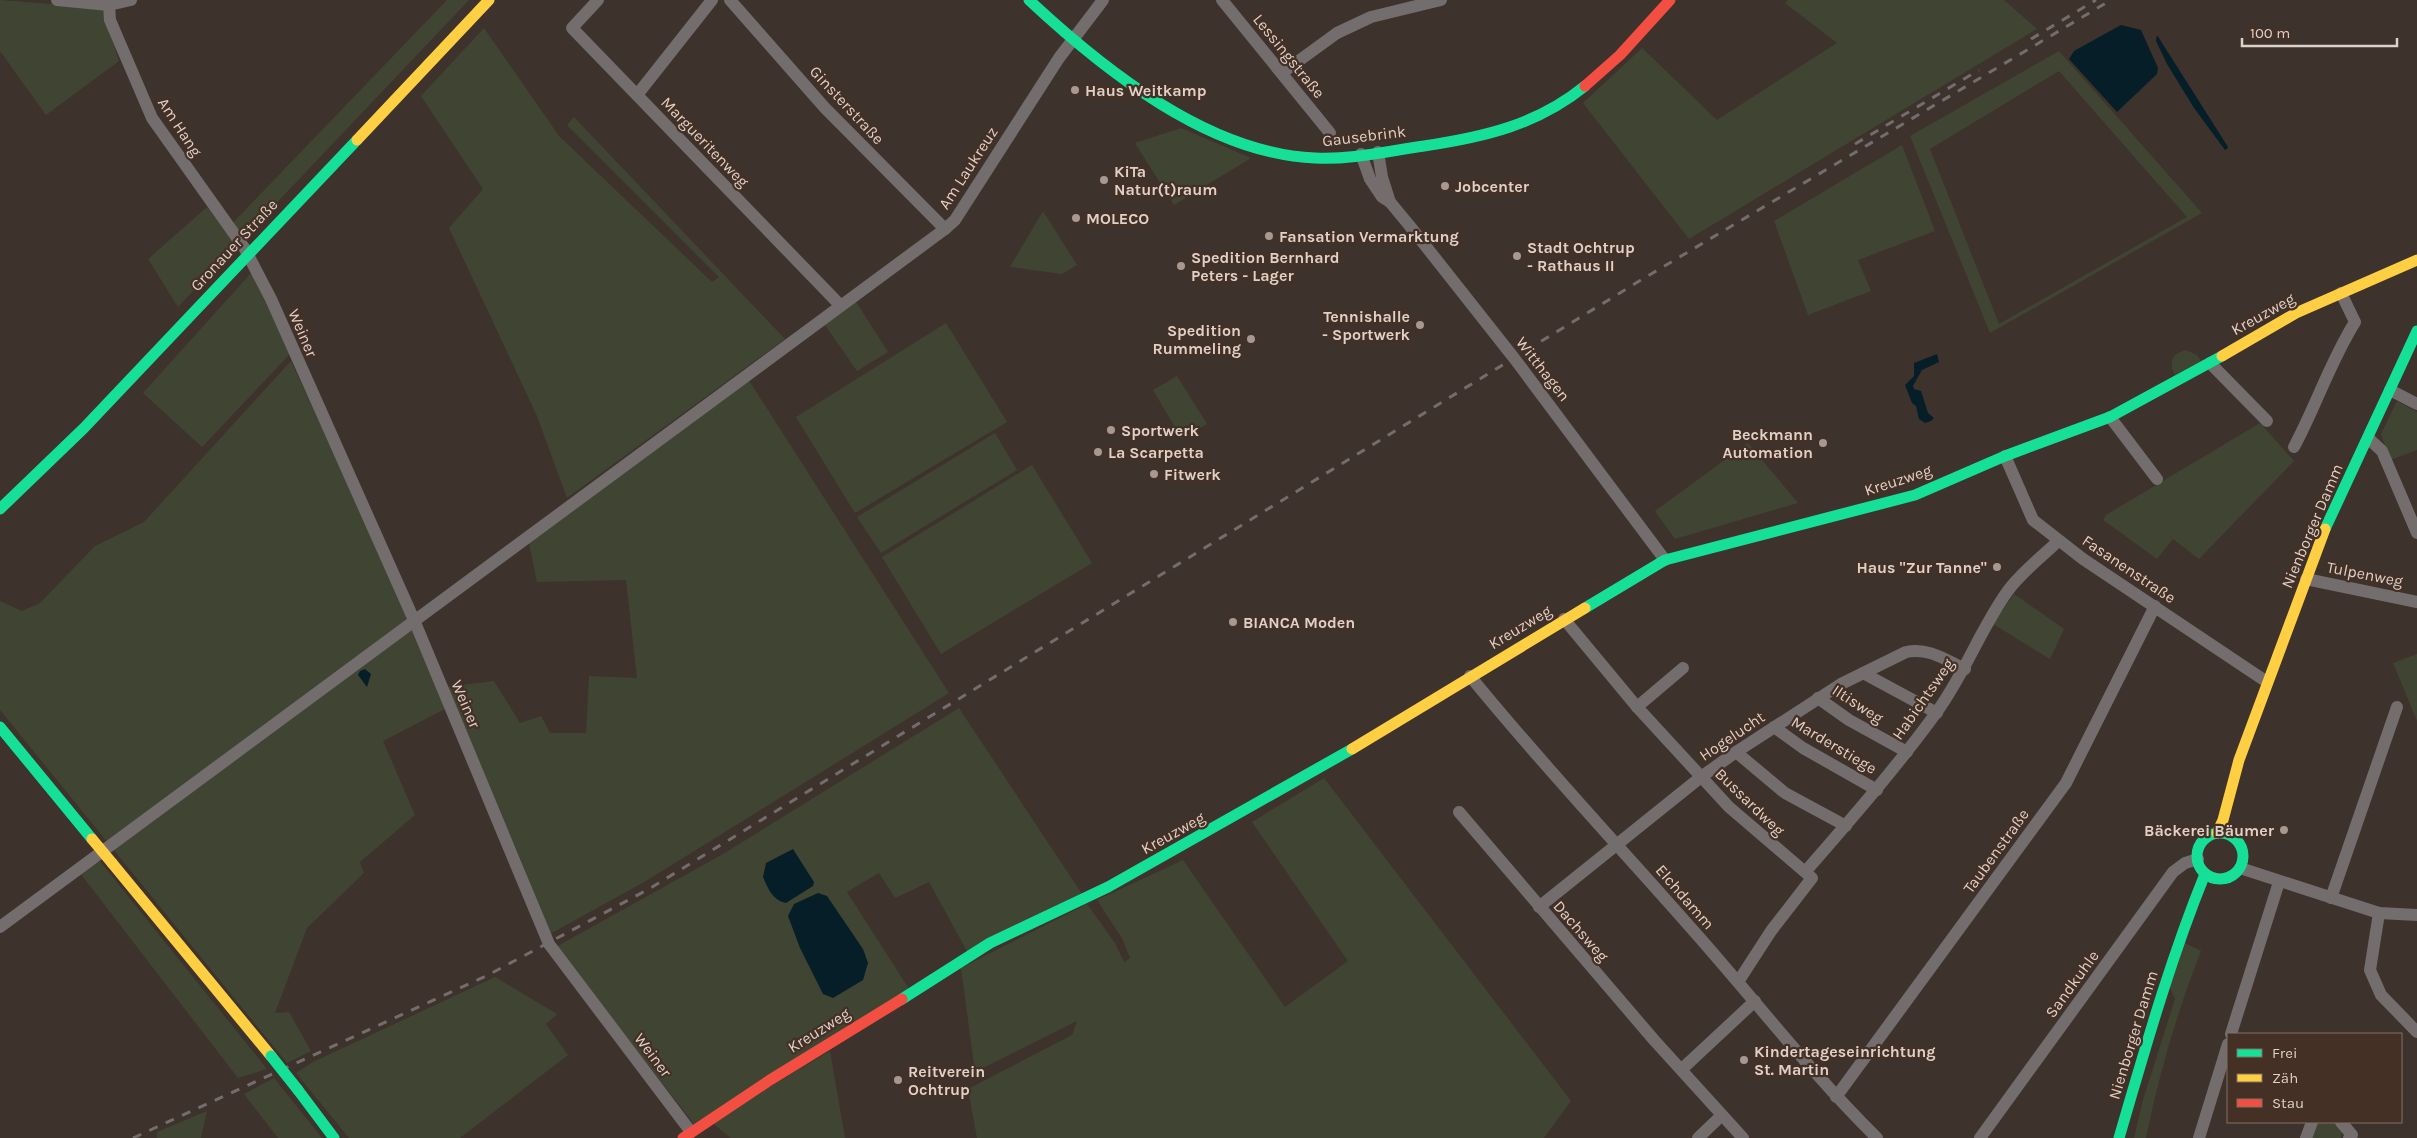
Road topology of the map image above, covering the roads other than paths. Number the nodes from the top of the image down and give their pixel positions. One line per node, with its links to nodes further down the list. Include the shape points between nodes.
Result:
1 (57, 0): 12 (street)
2 (131, 0): 12 (street)
3 (489, 0): 21 (street, Gronauer Straße)
4 (598, 0): 15 (street, Margueritenweg, via 572,28)
5 (712, 0): 15 (street)
6 (730, 0): 20 (street, Ginsterstraße, via 825,108)
7 (1029, 0): 13 (street, Gausebrink)
8 (1103, 0): 13 (street, Am Laukreuz)
9 (1222, 0): 14 (street, Lessingstraße)
10 (1670, 0): 17 (street, Gausebrink, via 1603,70 1567,100 1534,119 1485,136)
11 (1437, 1): 14 (street, via 1371,17 1337,33)
12 (109, 5): 21 (street, Am Hang, via 110,20 152,118)
13 (1072, 39): 18 (street, Gausebrink, via 1164,104 1227,139 1291,156 1329,158); 20 (street, Am Laukreuz, via 955,220)
14 (1282, 73): 16 (street, Lessingstraße)
15 (637, 95): 24 (street, Margueritenweg)
16 (1330, 133)
17 (1378, 152): 18 (street, Gausebrink); 19 (street, Witthagen)
18 (1361, 154): 19 (street, Witthagen, via 1370,179 1382,197)
19 (1390, 202): 38 (street, Witthagen, via 1514,358)
20 (945, 229): 24 (street, Am Laukreuz)
21 (248, 254): 35 (street, Gronauer Straße, via 84,428); 43 (street, Weiner)
22 (2417, 260): 23 (street, Kreuzweg)
23 (2341, 294): 26 (street, Kreuzweg, via 2296,313); 32 (street, via 2355,322 2340,345)
24 (840, 306): 43 (street, Am Laukreuz)
25 (2417, 330): 27 (street, Nienborger Damm)
26 (2210, 363): 29 (street, Kreuzweg); 30 (street)
27 (2390, 390): 28 (street); 31 (street, Nienborger Damm)
28 (2417, 404)
29 (2110, 417): 33 (street, Kreuzweg); 34 (street)
30 (2267, 421)
31 (2368, 438): 36 (street, via 2382,451); 39 (street, Nienborger Damm)
32 (2294, 447)
33 (2005, 456): 37 (street, Fasanenstraße, via 2033,520); 38 (street, Kreuzweg, via 1915,495)
34 (2157, 479)
35 (0, 509)
36 (2417, 533)
37 (2058, 541): 41 (street, Fasanenstraße); 45 (street, Habichtsweg, via 2008,590)
38 (1665, 560): 42 (street, Kreuzweg)
39 (2306, 579): 40 (street, Tulpenweg); 48 (street, Nienborger Damm)
40 (2417, 602)
41 (2155, 606): 48 (street, Fasanenstraße); 83 (street, Taubenstraße, via 2066,783)
42 (1564, 619): 47 (street, Kreuzweg); 51 (street, Bussardweg)
43 (414, 620): 75 (street, Am Laukreuz); 87 (street, Weiner, via 549,944)
44 (1683, 668): 51 (street)
45 (1965, 669): 46 (street, Hogelucht, via 1927,651 1916,650); 52 (street, Habichtsweg)
46 (1863, 673): 49 (street, Hogelucht); 52 (street)
47 (1470, 676): 64 (street, Elchdamm, via 1512,728); 87 (street, Kreuzweg, via 1303,778 1143,868 990,943)
48 (2267, 682): 55 (street, Nienborger Damm)
49 (1818, 698): 53 (street, Hogelucht); 57 (street, Iltisweg, via 1849,720)
50 (2397, 706): 71 (street)
51 (1636, 707): 58 (street, Bussardweg)
52 (1937, 712): 57 (street, Habichtsweg)
53 (1774, 726): 56 (street, Hogelucht); 59 (street, Marderstiege, via 1809,752)
54 (0, 727): 88 (street, bridge, via 271,1056)
55 (2248, 738): 62 (street, Nienborger Damm); 63 (street, Nienborger Damm)
56 (1736, 752): 58 (street, Hogelucht); 61 (street, via 1785,793)
57 (1906, 752): 59 (street, Habichtsweg)
58 (1701, 777): 64 (street, Hogelucht); 67 (street, Bussardweg, via 1755,831)
59 (1877, 790): 61 (street, Habichtsweg)
60 (1459, 812): 72 (street, Dachsweg)
61 (1846, 826): 67 (street, Habichtsweg)
62 (2217, 833): 63 (street); 65 (street, via 2200,845)
63 (2232, 836): 66 (street, via 2244,855)
64 (1617, 844): 72 (street, Hogelucht); 77 (street, Elchdamm)
65 (2198, 859): 68 (street); 92 (street, Sandkuhle, via 2186,862 2173,872)
66 (2240, 868): 69 (street, via 2231,876); 70 (street)
67 (1806, 870): 77 (street, via 1812,878 1771,931)
68 (2206, 874): 69 (street); 76 (street, Nienborger Damm)
69 (2218, 879): 76 (street, Nienborger Damm)
70 (2279, 882): 71 (street); 80 (street)
71 (2331, 898): 73 (street)
72 (1540, 907): 82 (street, Dachsweg)
73 (2379, 912): 74 (street); 79 (street, via 2370,970 2381,995)
74 (2417, 915)
75 (0, 927)
76 (2179, 943): 93 (street, Nienborger Damm)
77 (1738, 982): 78 (street, Elchdamm)
78 (1755, 1001): 82 (street); 83 (street, Elchdamm)
79 (2417, 1032)
80 (2231, 1033)
81 (2227, 1047): 94 (street)
82 (1682, 1069): 84 (street, Dachsweg)
83 (1836, 1097): 91 (street, Elchdamm)
84 (1722, 1115): 89 (street); 90 (street, Dachsweg)
85 (2312, 1123): 95 (street)
86 (2342, 1123): 96 (street, via 2352,1135)
87 (687, 1135)
88 (334, 1138)
89 (1698, 1138)
90 (1743, 1138)
91 (1877, 1138)
92 (1980, 1138)
93 (2119, 1138)
94 (2199, 1138)
95 (2306, 1138)
96 (2349, 1138)

